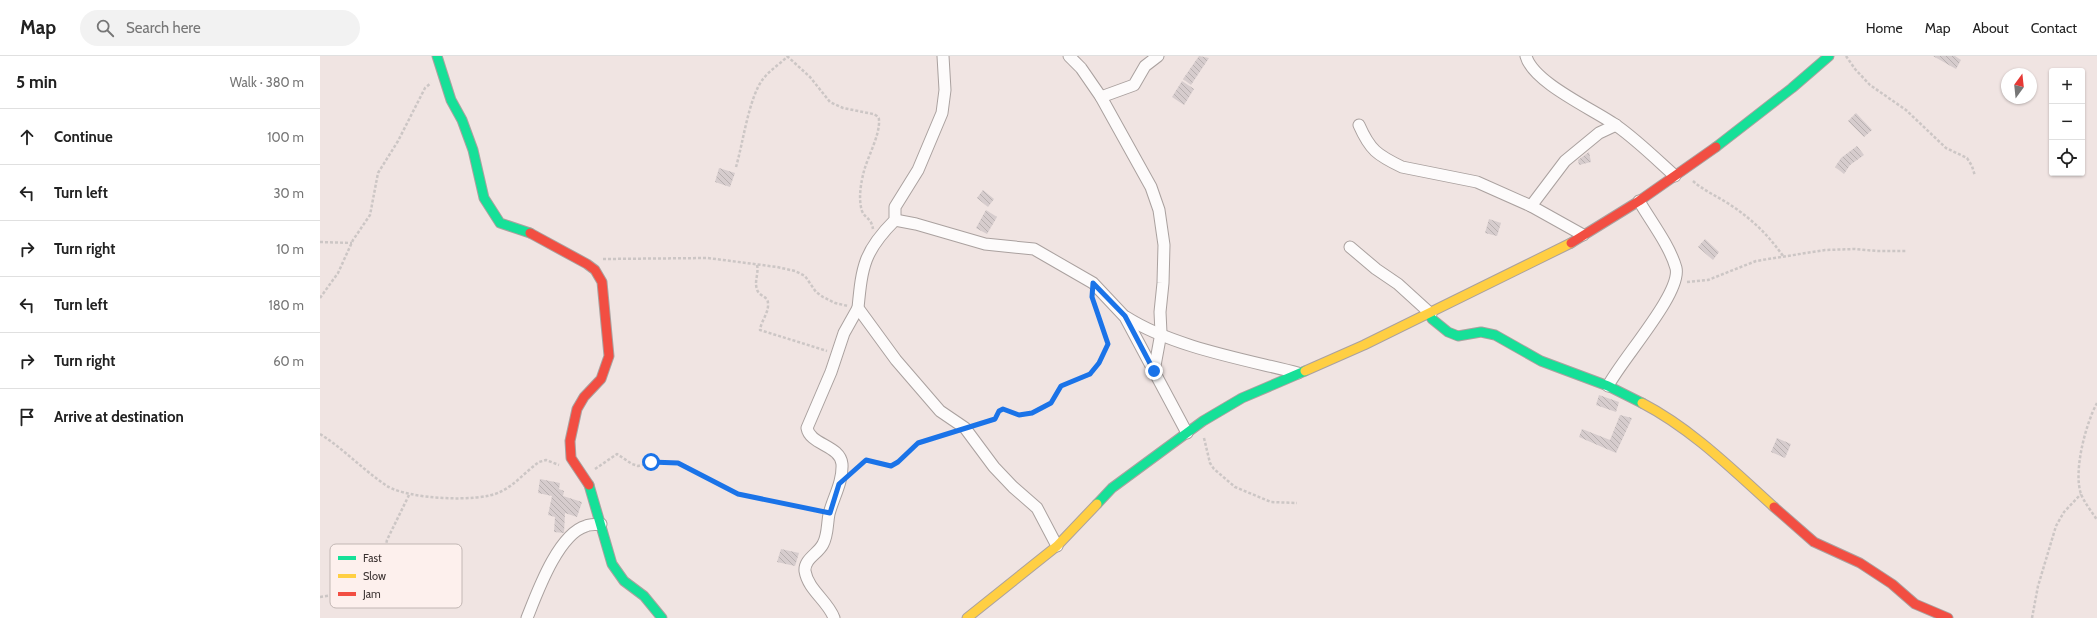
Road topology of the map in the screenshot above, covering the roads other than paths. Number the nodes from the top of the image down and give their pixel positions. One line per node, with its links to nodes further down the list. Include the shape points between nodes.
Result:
1 (437, 56): 24 (street, via 451,100 462,120 473,150 484,198 496,219 500,223 536,235 587,264 595,270 602,282 610,356 601,379 584,397 577,409 572,432 571,458 587,482)
2 (943, 56): 13 (street, via 945,90 942,112 918,170 895,207)
3 (1069, 56): 7 (street, via 1081,68)
4 (1158, 56): 7 (street, via 1145,66 1134,85)
5 (1526, 56): 9 (street, via 1533,69 1548,82)
6 (1828, 56): 10 (street, via 1792,88)
7 (1101, 97): 19 (street, via 1150,187 1159,210 1164,245)
8 (1359, 125): 12 (street, via 1371,148 1390,161 1402,166 1477,182)
9 (1616, 125): 10 (street); 12 (street, via 1599,134 1565,160)
10 (1679, 173): 11 (street)
11 (1639, 201): 14 (street); 22 (street, via 1670,253 1676,267 1675,281 1662,306)
12 (1530, 206): 14 (street)
13 (895, 220): 16 (street, via 875,241 864,265); 18 (street, via 986,244 1034,249 1093,283)
14 (1583, 235): 17 (street, via 1562,249)
15 (1350, 247): 17 (street, via 1398,284)
16 (858, 308): 25 (street, via 896,360 940,411 965,428 994,467 1013,488 1037,508); 28 (street, via 844,333 807,428 810,436 830,448 841,460 839,484 824,542 807,562 805,571 814,590 828,606)
17 (1430, 314): 21 (street); 22 (street, via 1432,319 1448,332 1458,336 1481,332 1495,335 1541,362)
18 (1125, 316): 19 (street, via 1137,324); 20 (street)
19 (1161, 333): 20 (street); 21 (street, via 1186,343)
20 (1154, 371): 23 (street)
21 (1298, 373): 23 (street, via 1242,398 1203,421)
22 (1608, 386): 30 (street, via 1667,416 1683,428 1814,542 1860,563 1892,584 1915,604)
23 (1187, 434): 25 (street, via 1112,488)
24 (601, 524): 26 (street, via 585,526 568,538 540,583); 27 (street, via 606,546 617,572 647,599)
25 (1057, 546): 29 (street)
26 (527, 618)
27 (662, 618)
28 (834, 618)
29 (967, 618)
30 (1948, 618)

